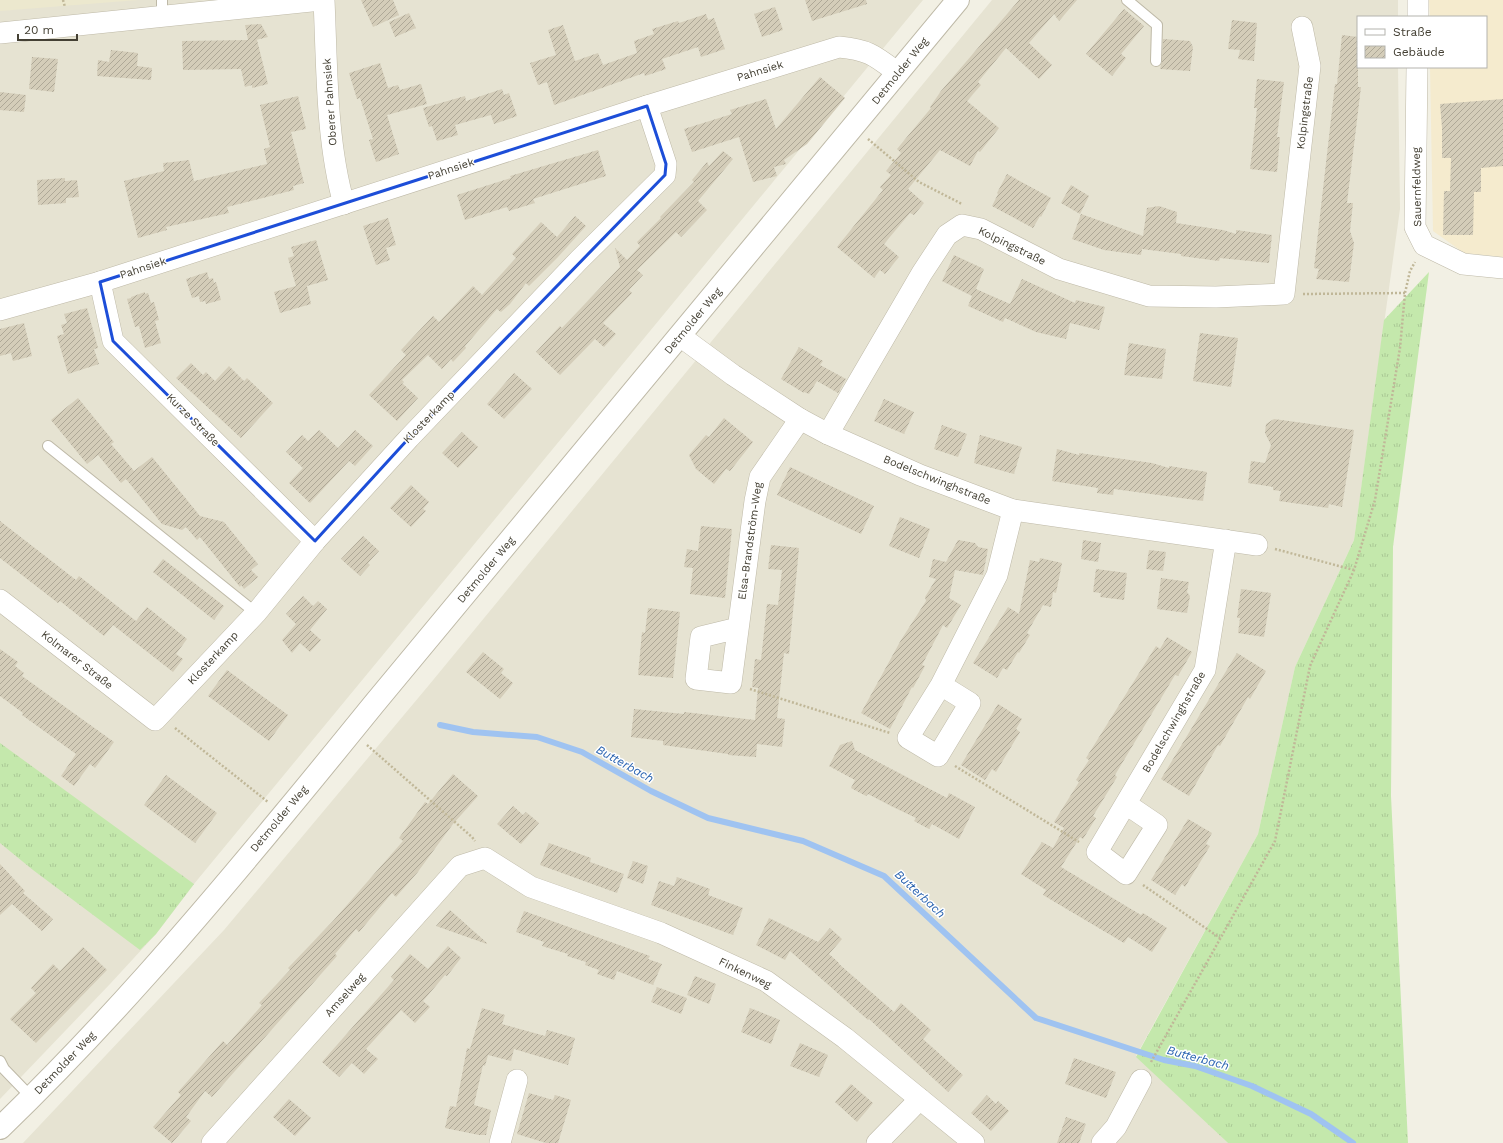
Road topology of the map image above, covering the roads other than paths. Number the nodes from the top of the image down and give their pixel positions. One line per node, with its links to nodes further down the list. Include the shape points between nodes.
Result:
1 (321, 0): 6 (street)
2 (324, 0): 14 (street, Oberer Pahnsiek, via 331,130 337,179)
3 (958, 0): 12 (street, Detmolder Weg)
4 (1127, 0): 10 (lane, via 1157,25)
5 (1418, 0): 7 (street)
6 (162, 8): 9 (street)
7 (1418, 16)
8 (1302, 27): 20 (street, Kolpingstraße, via 1310,66 1284,294 1149,296 1059,269 981,229 962,225 947,235 934,254)
9 (0, 33)
10 (1156, 61)
11 (1417, 68): 15 (street, Sauernfeldweg, via 1415,227 1424,245 1463,264)
12 (898, 73): 13 (street, Pahnsiek, via 871,53 839,47); 18 (street, Detmolder Weg)
13 (647, 106): 14 (street, Pahnsiek); 24 (street, Klosterkamp, via 666,164 665,175 579,260 409,438)
14 (344, 204): 16 (street, Pahnsiek)
15 (1503, 268)
16 (100, 282): 17 (street, Pahnsiek); 24 (street, Kurze Straße, via 113,341)
17 (0, 310)
18 (680, 336): 19 (street, Bodelschwinghstraße); 36 (street, Detmolder Weg, via 284,815 123,1002)
19 (800, 419): 20 (street, Bodelschwinghstraße); 28 (street, Elsa-Brandström-Weg, via 760,477)
20 (828, 434): 22 (street, Bodelschwinghstraße, via 920,475)
21 (48, 446): 27 (lane)
22 (1013, 510): 23 (street, Bodelschwinghstraße); 29 (street, via 997,575)
23 (1226, 540): 25 (street, Bodelschwinghstraße); 31 (street, Bodelschwinghstraße, via 1205,670)
24 (315, 541): 27 (street, Klosterkamp)
25 (1257, 545)
26 (0, 600): 30 (street, Kolmarer Straße)
27 (256, 613): 30 (street, Klosterkamp)
28 (738, 628): 28 (street, Elsa-Brandström-Weg, via 731,683 696,679 701,637)
29 (941, 685): 29 (street, via 970,703 938,756 908,738)
30 (157, 717)
31 (1126, 804): 31 (street, Bodelschwinghstraße, via 1157,825 1126,874 1097,852)
32 (485, 858): 37 (street, Finkenweg, via 531,887 661,933 766,980 845,1038); 39 (street, Amselweg, via 460,866)
33 (0, 1061): 36 (lane)
34 (517, 1080): 40 (street)
35 (1141, 1080): 43 (street, via 1116,1127)
36 (32, 1098): 38 (street, Detmolder Weg)
37 (920, 1099): 41 (street); 42 (street, Finkenweg)
38 (0, 1128)
39 (212, 1143)
40 (500, 1143)
41 (877, 1143)
42 (974, 1143)
43 (1102, 1143)

